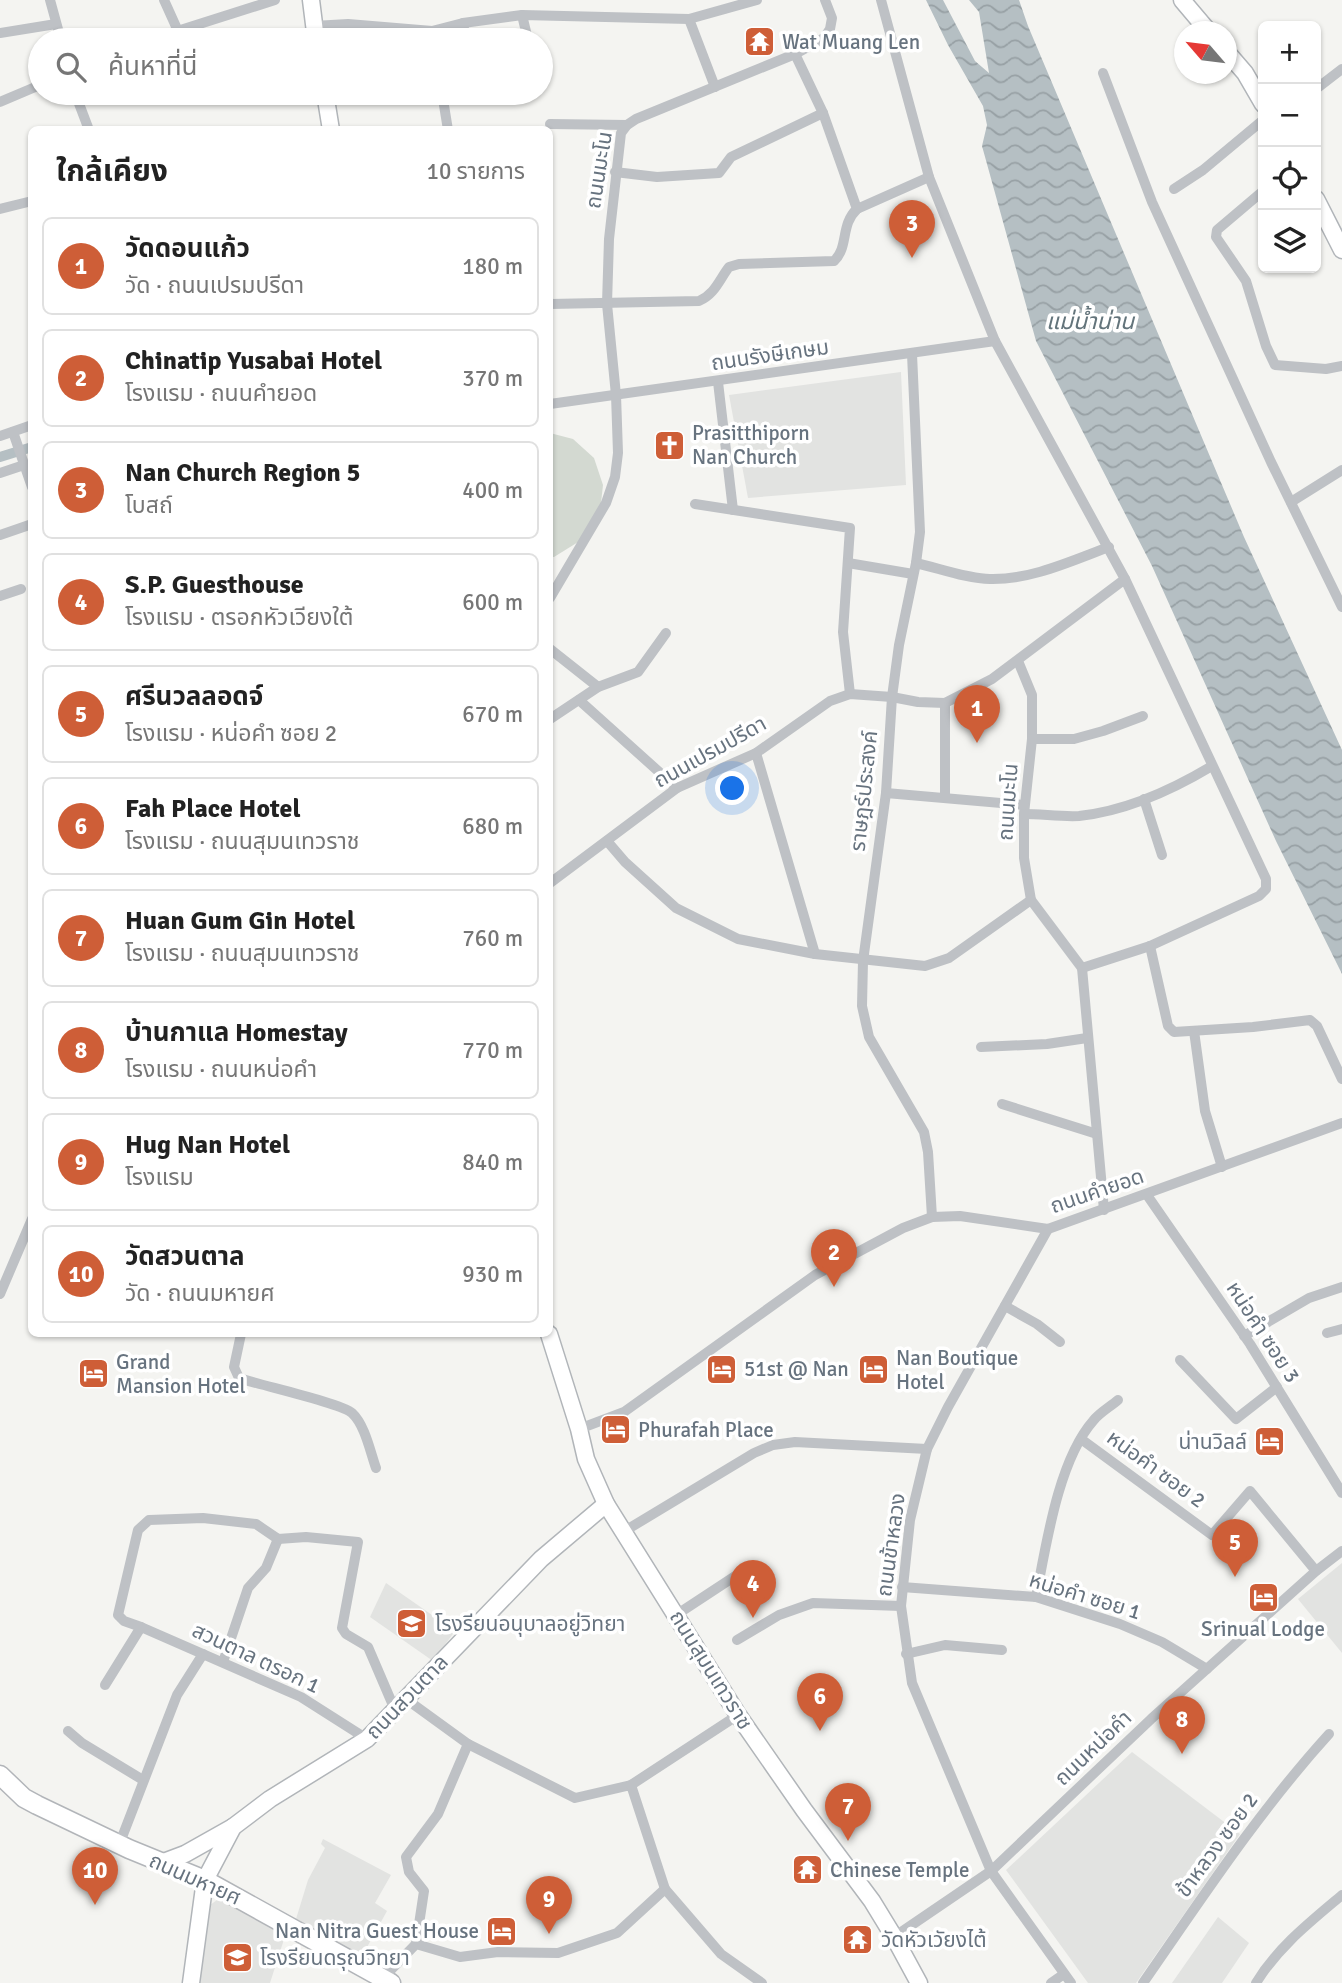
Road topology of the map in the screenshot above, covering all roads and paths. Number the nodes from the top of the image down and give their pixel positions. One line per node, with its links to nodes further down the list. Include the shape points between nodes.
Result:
1 (50, 0): 14 (street)
2 (164, 0): 18 (street)
3 (275, 0): 19 (street)
4 (311, 0): 20 (street)
5 (757, 0): 9 (street)
6 (825, 0): 27 (street, ถนนมะโน, via 832,18 830,29 824,38)
7 (881, 0): 47 (street)
8 (1182, 0): 12 (street)
9 (736, 3): 11 (street)
10 (522, 15): 11 (street); 13 (street); 25 (street)
11 (689, 19): 32 (street)
12 (1200, 21)
13 (463, 23): 23 (street); 24 (street)
14 (56, 24): 16 (street); 17 (street)
15 (28, 28): 26 (street)
16 (31, 28)
17 (57, 28)
18 (177, 28)
19 (187, 28)
20 (314, 28)
21 (333, 28): 22 (street, via 348,24)
22 (379, 28)
23 (450, 28)
24 (464, 28)
25 (525, 28)
26 (0, 33)
27 (795, 54): 32 (street, ถนนมะโน); 39 (street)
28 (1237, 63): 34 (street)
29 (1342, 69): 31 (street)
30 (1103, 73): 70 (street, via 1152,202)
31 (1321, 85)
32 (715, 87): 42 (street, ถนนมะโน)
33 (28, 90): 35 (street)
34 (1258, 95)
35 (0, 102)
36 (80, 105): 43 (street)
37 (328, 105): 44 (street)
38 (444, 105): 45 (street)
39 (823, 113): 46 (street, via 731,157 719,173 657,177); 52 (street)
40 (551, 124): 42 (street)
41 (1258, 124): 48 (street)
42 (627, 125): 46 (street, ถนนมะโน, via 621,133)
43 (87, 126)
44 (330, 126)
45 (447, 126)
46 (615, 172): 56 (street, ถนนมะโน)
47 (929, 177): 52 (street); 57 (street)
48 (1174, 189)
49 (1258, 195): 59 (street, via 1217,230 1216,237 1246,281 1275,365)
50 (28, 202): 51 (street)
51 (0, 209)
52 (857, 209): 56 (street, via 849,217 840,256 834,261 739,264 729,267 714,290 699,301)
53 (1321, 209): 54 (street)
54 (1342, 250)
55 (553, 304): 56 (street)
56 (607, 304): 61 (street, ถนนมะโน)
57 (995, 341): 58 (street, ถนนรังษีเกษม); 75 (street)
58 (912, 354): 60 (street, ถนนรังษีเกษม); 77 (street, ราษฎร์ประสงค์, via 919,532)
59 (1342, 366)
60 (718, 382): 61 (street, ถนนรังษีเกษม); 72 (street)
61 (616, 395): 62 (street, ถนนรังษีเกษม); 81 (street, ถนนมะโน, via 615,477 606,503)
62 (553, 404)
63 (28, 426): 64 (street)
64 (13, 432): 65 (street); 66 (street)
65 (0, 436)
66 (24, 465): 68 (street); 69 (street)
67 (1342, 470): 70 (street)
68 (0, 473)
69 (28, 476)
70 (1291, 502): 83 (street)
71 (695, 504): 72 (street)
72 (733, 510): 76 (street, via 850,528)
73 (28, 525): 74 (street)
74 (0, 535)
75 (1109, 547): 77 (street, via 1027,575 989,579); 79 (street)
76 (848, 563): 78 (street); 88 (street, via 843,632)
77 (916, 563): 78 (street, ราษฎร์ประสงค์)
78 (913, 575): 89 (street, ราษฎร์ประสงค์)
79 (1125, 579): 86 (street); 96 (street)
80 (21, 589): 82 (street)
81 (553, 592)
82 (0, 596)
83 (1342, 607)
84 (666, 633): 87 (street, via 638,672)
85 (553, 651): 87 (street)
86 (1018, 661): 91 (street); 94 (street, ถนนมะโน, via 1032,695)
87 (597, 687): 90 (street)
88 (850, 694): 89 (street, ถนนเปรมปรีดา); 95 (street, ถนนเปรมปรีดา, via 830,701)
89 (892, 697): 91 (street, ถนนเปรมปรีดา); 98 (street, ราษฎร์ประสงค์)
90 (579, 700): 93 (street); 97 (street)
91 (945, 703): 99 (street)
92 (1143, 716): 94 (street, via 1073,739)
93 (553, 717)
94 (1032, 739): 101 (street, ถนนมะโน)
95 (756, 753): 97 (street, ถนนเปรมปรีดา); 107 (street)
96 (1212, 765): 100 (street, via 1177,787); 106 (street, via 1266,879 1266,889)
97 (677, 788): 102 (street, ถนนเปรมปรีดา)
98 (886, 793): 99 (street); 108 (street, ราษฎร์ประสงค์)
99 (945, 797): 101 (street)
100 (1144, 799): 101 (street, via 1078,816); 103 (street)
101 (1024, 809): 105 (street, ถนนมะโน, via 1024,858)
102 (607, 841): 104 (street, ถนนเปรมปรีดา); 107 (street, via 676,908 738,939)
103 (1162, 855)
104 (553, 881)
105 (1031, 900): 108 (street, via 949,958 925,966); 109 (street, ถนนมะโน)
106 (1150, 946): 109 (street); 110 (street, via 1168,1026 1174,1032)
107 (815, 954): 108 (street)
108 (863, 961): 120 (street, ราษฎร์ประสงค์, via 862,1006 869,1037 924,1132)
109 (1082, 968): 111 (street)
110 (1194, 1031): 113 (street, via 1310,1020); 117 (street, via 1205,1111)
111 (1087, 1038): 112 (street); 116 (street)
112 (981, 1047)
113 (1342, 1079)
114 (1002, 1104): 116 (street)
115 (1342, 1123): 117 (street, ถนนคำยอด)
116 (1097, 1134): 119 (street)
117 (1222, 1167): 118 (street, ถนนคำยอด)
118 (1147, 1195): 119 (street, ถนนคำยอด); 128 (street, หน่อคำ ซอย 3)
119 (1104, 1210): 122 (street, ถนนคำยอด)
120 (932, 1217): 122 (street, ถนนคำยอด, via 960,1216); 135 (street, ถนนคำยอด, via 814,1275 624,1412)
121 (28, 1228): 124 (street)
122 (1048, 1228): 125 (street, ถนนข้าหลวง)
123 (1342, 1287): 128 (street, via 1309,1298)
124 (0, 1294)
125 (1005, 1306): 131 (street); 137 (street, ถนนข้าหลวง)
126 (1342, 1329): 127 (street)
127 (1327, 1334)
128 (1244, 1336): 133 (street, หน่อคำ ซอย 3)
129 (240, 1337): 138 (street, via 234,1367 239,1378 351,1412)
130 (550, 1337): 135 (street, ถนนสุมนเทวราช)
131 (1060, 1342)
132 (1180, 1360): 133 (street, via 1236,1419)
133 (1277, 1387): 139 (street, หน่อคำ ซอย 3)
134 (1118, 1400): 136 (street, via 1093,1421)
135 (579, 1429): 140 (street, ถนนสุมนเทวราช, via 586,1459)
136 (1082, 1439): 144 (street, หน่อคำ ซอย 2, via 1212,1535 1250,1491); 147 (street, via 1050,1523)
137 (927, 1450): 141 (street, via 795,1442 773,1445); 146 (street, ถนนข้าหลวง, via 910,1520)
138 (376, 1468)
139 (1342, 1493)
140 (606, 1504): 141 (street, ถนนสุมนเทวราช); 158 (street, ถนนสวนตาล, via 541,1559)
141 (623, 1532): 149 (street, ถนนสุมนเทวราช)
142 (278, 1539): 150 (street, สวนตาล ตรอก 1, via 256,1524 203,1518 149,1520 138,1530 118,1615); 155 (street, via 266,1568 248,1588); 158 (street, via 358,1542 342,1628 368,1647)
143 (1342, 1551): 144 (street, ถนนหน่อคำ)
144 (1316, 1571): 156 (street, ถนนหน่อคำ)
145 (767, 1582): 149 (street, via 756,1569 746,1569)
146 (902, 1587): 147 (street, หน่อคำ ซอย 1); 148 (street, ถนนข้าหลวง)
147 (1036, 1597): 156 (street, หน่อคำ ซอย 1, via 1120,1624)
148 (901, 1606): 151 (street, via 813,1603 779,1615); 154 (street, ถนนข้าหลวง)
149 (676, 1615): 159 (street, ถนนสุมนเทวราช)
150 (141, 1627): 153 (street, สวนตาล ตรอก 1); 157 (street)
151 (737, 1640)
152 (1002, 1650): 154 (street, via 945,1645)
153 (203, 1654): 155 (street, สวนตาล ตรอก 1); 165 (street, via 177,1695)
154 (906, 1654): 170 (street, ถนนข้าหลวง, via 920,1706)
155 (223, 1662): 162 (street, สวนตาล ตรอก 1, via 301,1697)
156 (1207, 1669): 170 (street, ถนนหน่อคำ)
157 (105, 1685)
158 (400, 1704): 162 (street, ถนนสวนตาล); 163 (street)
159 (738, 1715): 166 (street); 174 (street, ถนนสุมนเทวราช)
160 (68, 1731): 165 (street)
161 (1329, 1734): 182 (street, ข้าหลวง ซอย 2, via 1245,1836)
162 (367, 1739): 167 (street, ถนนสวนตาล)
163 (468, 1744): 166 (street, via 575,1798); 175 (street, via 438,1814 406,1857 409,1872 424,1891)
164 (0, 1776): 168 (main road, ถนนมหายศ, via 24,1798)
165 (143, 1780): 168 (street)
166 (631, 1785): 172 (street)
167 (233, 1827): 169 (street); 171 (street, ถนนสวนตาล)
168 (119, 1845): 169 (main road, ถนนมหายศ)
169 (161, 1863): 171 (main road, ถนนมหายศ)
170 (991, 1871): 174 (street, ถนนหน่อคำ); 176 (street, ถนนข้าหลวง)
171 (205, 1880): 177 (main road, ถนนมหายศ); 178 (street)
172 (665, 1889): 175 (street, via 617,1933 558,1953 460,1957); 179 (street, via 721,1954)
173 (1342, 1895): 183 (street, via 1292,1937)
174 (894, 1937): 180 (street, ถนนสุมนเทวราช)
175 (416, 1944): 177 (street)
176 (1068, 1979): 181 (street)
177 (387, 1981)
178 (191, 1983)
179 (762, 1983)
180 (919, 1983)
181 (1051, 1983)
182 (1143, 1983)
183 (1256, 1983)

